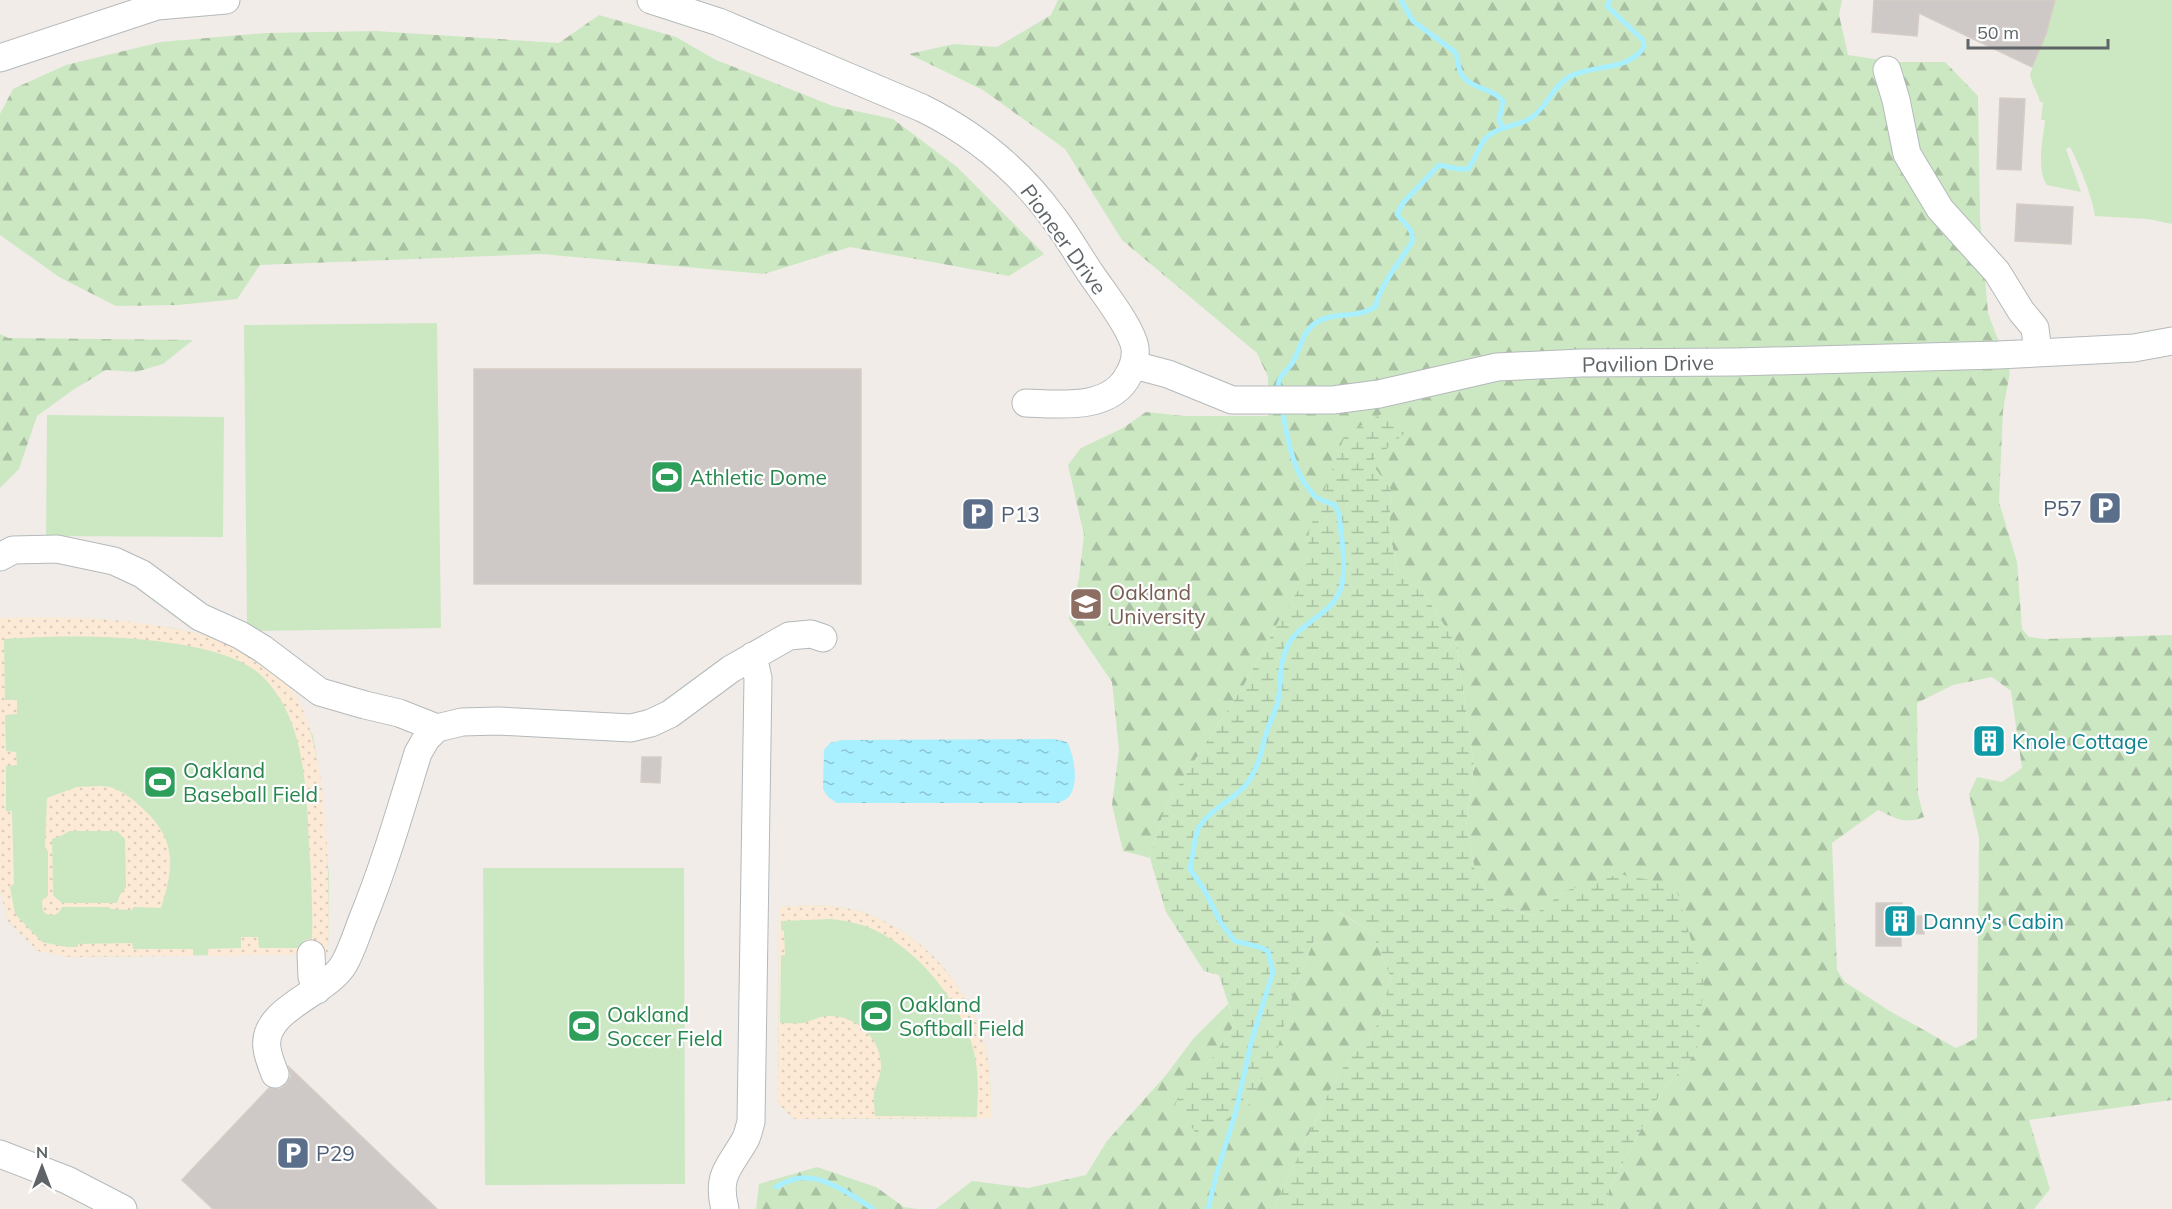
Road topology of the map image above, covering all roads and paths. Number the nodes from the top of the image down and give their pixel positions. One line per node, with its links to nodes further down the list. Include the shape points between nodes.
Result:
1 (226, 0): 3 (street)
2 (651, 0): 8 (street, Pioneer Drive, via 719,22 922,108 979,141 1007,163 1054,218 1127,330 1135,348)
3 (156, 3): 4 (street)
4 (0, 58)
5 (1887, 70): 7 (street, via 1907,154 1940,209 1997,272 2035,328)
6 (2172, 341): 7 (street, Pavilion Drive, via 2134,348)
7 (2038, 353): 8 (street, Pavilion Drive, via 1497,367 1379,394 1260,401 1232,400)
8 (1134, 365): 9 (street, via 1118,390 1104,398 1069,404)
9 (1026, 403)
10 (0, 556): 13 (street, via 13,550 57,549 114,561 142,574 200,617 240,635 320,692 399,713)
11 (823, 638): 12 (street, via 811,634 789,636)
12 (753, 656): 13 (street, via 670,714 631,728 498,721 462,722); 19 (street, via 758,678 751,1122 746,1139 727,1166 722,1196)
13 (437, 728): 15 (street, via 418,753 379,877 344,965)
14 (311, 954): 15 (street)
15 (317, 990): 16 (street, via 287,1009 271,1029 266,1047)
16 (275, 1074)
17 (0, 1154): 18 (street, via 67,1180)
18 (123, 1209)
19 (725, 1209)

